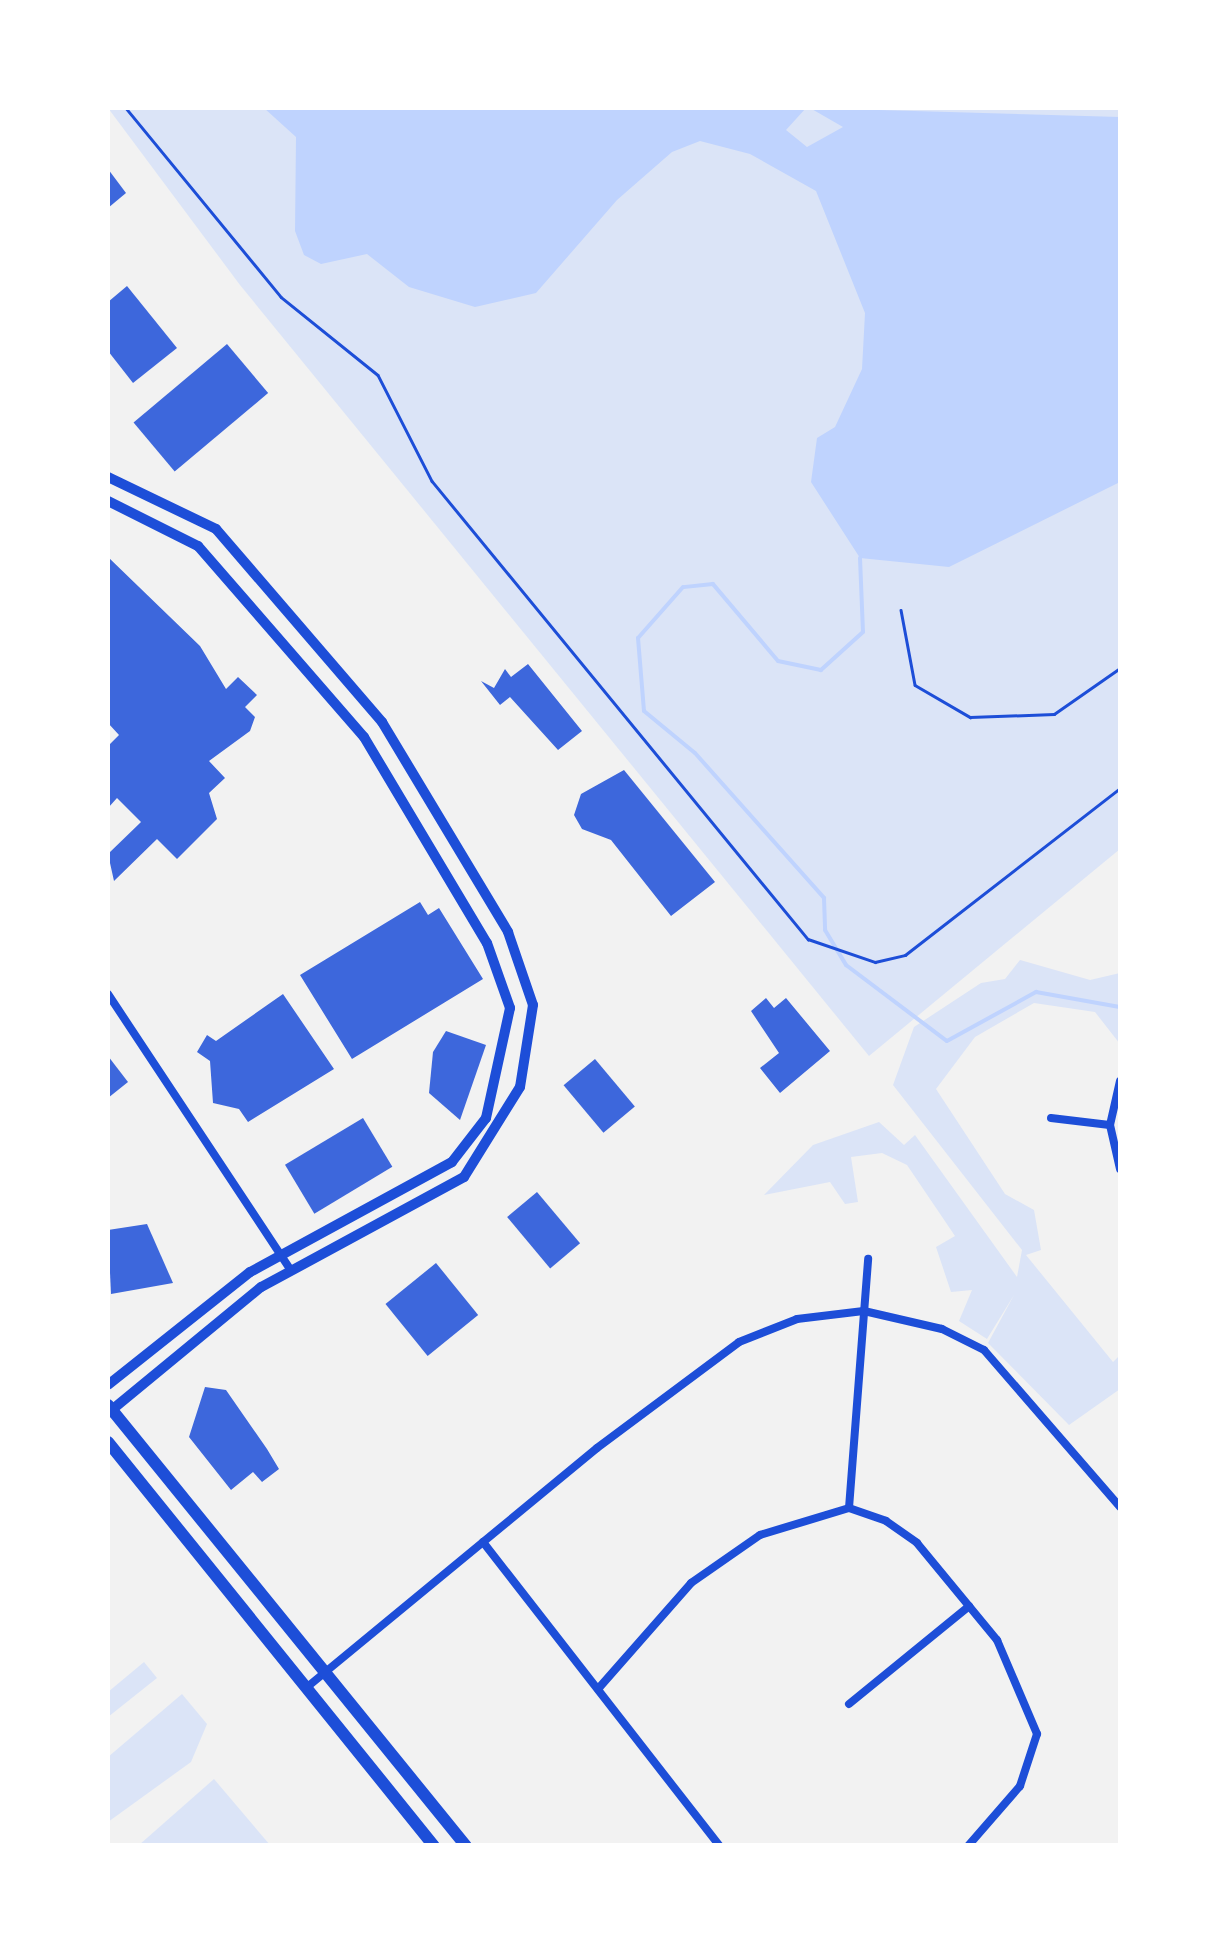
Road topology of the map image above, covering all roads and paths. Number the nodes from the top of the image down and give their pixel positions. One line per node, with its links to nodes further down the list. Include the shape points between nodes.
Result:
1 (126, 108): 6 (path, via 281,297 378,376 442,494 816,944 864,960 912,950)
2 (108, 478): 14 (street, via 216,529 382,722 508,932 533,1005 520,1087 481,1159 448,1188)
3 (108, 501): 12 (street, via 198,546 364,737 487,943 510,1008 498,1080 468,1144 420,1185)
4 (901, 610): 5 (path, via 915,685 970,717 1054,714)
5 (1120, 668)
6 (1120, 788)
7 (108, 994): 12 (street)
8 (1120, 1080): 10 (street)
9 (1051, 1118): 10 (street)
10 (1110, 1125): 11 (street)
11 (1120, 1169)
12 (282, 1253): 14 (street); 16 (street)
13 (868, 1259): 15 (street)
14 (290, 1269): 17 (street)
15 (864, 1311): 19 (street); 20 (street, via 942,1329 984,1350); 21 (street, via 797,1318 739,1342)
16 (108, 1385)
17 (109, 1409): 23 (main road)
18 (108, 1442): 24 (main road)
19 (849, 1508): 22 (street, via 917,1543); 25 (street, via 760,1535 692,1583)
20 (1120, 1508)
21 (482, 1542): 23 (street); 25 (street)
22 (969, 1606): 26 (street); 30 (street, via 1026,1693 1036,1734 1020,1786)
23 (325, 1672): 24 (street); 28 (main road)
24 (306, 1688): 27 (main road)
25 (598, 1689): 29 (street)
26 (849, 1704)
27 (434, 1846)
28 (466, 1846)
29 (720, 1846)
30 (968, 1846)

